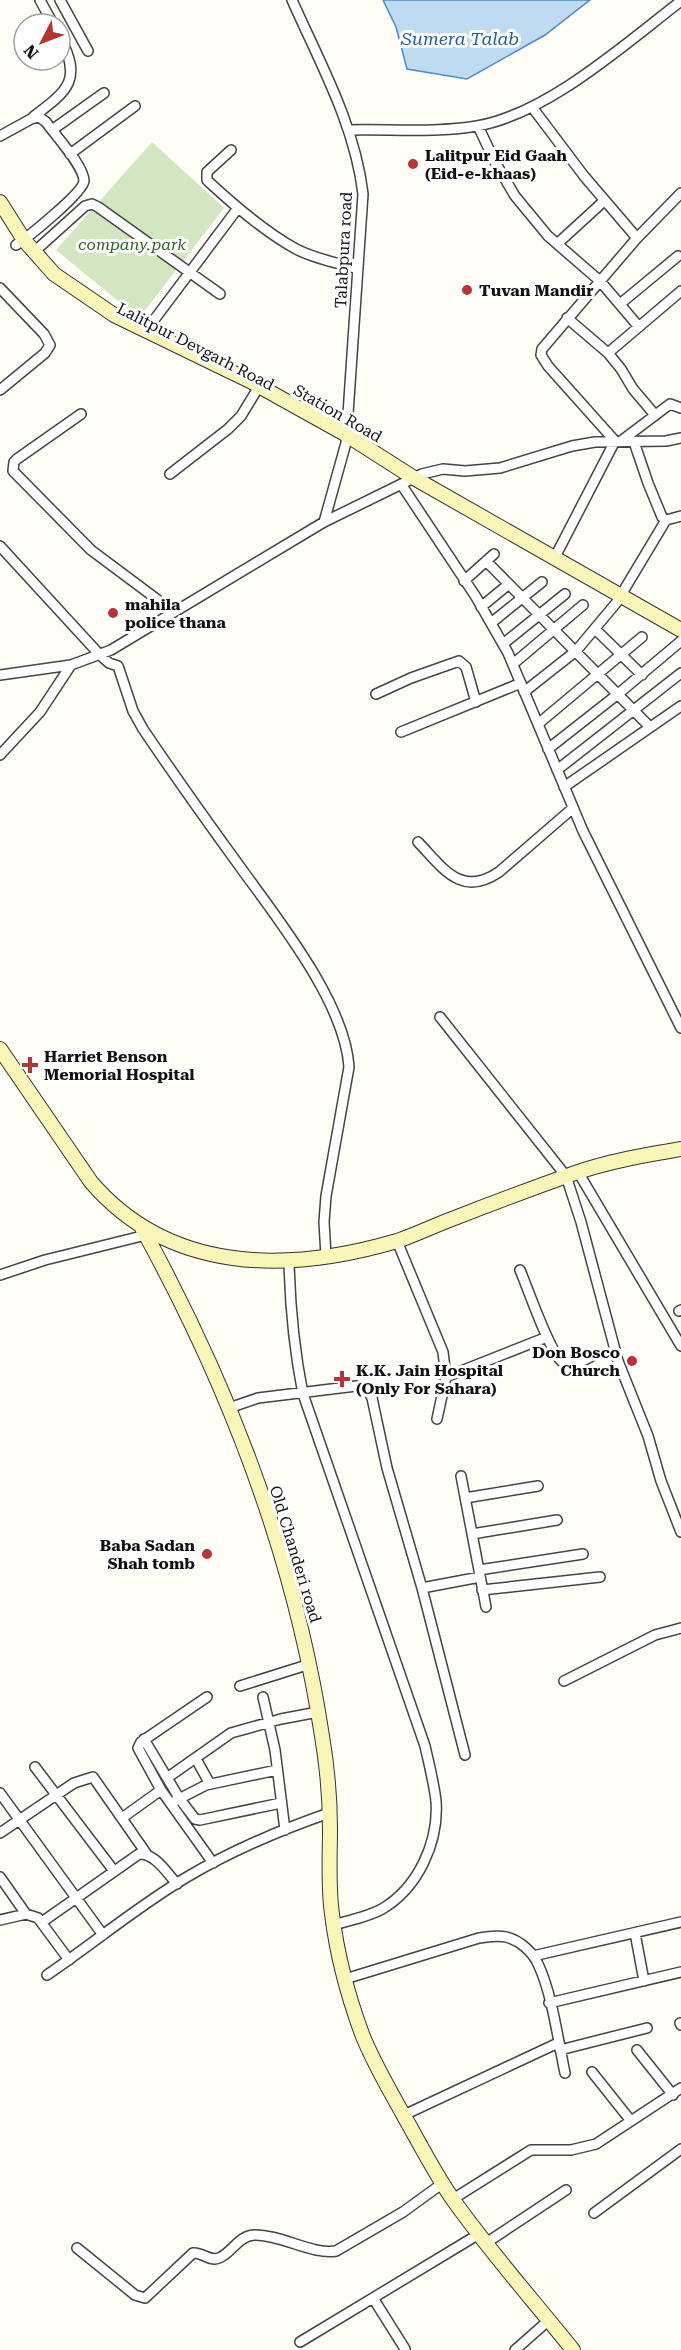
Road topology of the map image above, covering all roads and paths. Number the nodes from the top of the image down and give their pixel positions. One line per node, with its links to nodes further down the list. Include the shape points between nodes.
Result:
1 (60, 0): 4 (street)
2 (292, 0): 12 (street, Talabpura road)
3 (681, 1): 8 (street, via 614,53)
4 (88, 51)
5 (71, 72): 9 (street, via 72,79 61,96)
6 (104, 93): 11 (street)
7 (135, 106): 15 (street)
8 (532, 107): 10 (street); 17 (street)
9 (31, 119): 11 (street, via 39,117); 13 (street)
10 (478, 126): 12 (street); 23 (street, via 515,196)
11 (52, 130): 15 (street)
12 (349, 130): 26 (street, Talabpura road, via 363,194)
13 (0, 136)
14 (231, 150): 19 (street, via 206,176)
15 (70, 154): 22 (street, via 81,169 82,187)
16 (681, 193): 21 (street)
17 (604, 201): 21 (street); 23 (street)
18 (0, 202): 22 (street, Station Road)
19 (238, 208): 26 (street, via 295,249); 27 (street)
20 (0, 219): 22 (street, Lalitpur Devgarh Road)
21 (637, 238): 28 (street)
22 (20, 242): 24 (street, Station Road); 38 (street, Lalitpur Devgarh Road, via 51,283 85,307)
23 (557, 244): 28 (street)
24 (34, 252): 27 (street, via 92,204); 35 (street, Station Road, via 69,285)
25 (678, 256): 32 (street)
26 (358, 269): 43 (street, Talabpura road)
27 (189, 274): 31 (street); 35 (street)
28 (600, 281): 32 (street); 33 (street)
29 (0, 288): 37 (street, via 50,345)
30 (681, 291): 34 (street)
31 (220, 294)
32 (620, 304): 34 (street)
33 (567, 318): 36 (street); 44 (street, via 545,344 541,355)
34 (639, 327): 36 (street)
35 (145, 332): 43 (street, Station Road, via 250,381)
36 (608, 353): 41 (street)
37 (0, 390)
38 (255, 393): 43 (street, Lalitpur Devgarh Road); 46 (street, via 228,429)
39 (681, 408): 41 (street, via 670,404)
40 (81, 414): 63 (street, via 17,459 13,471 92,550)
41 (655, 414): 44 (street)
42 (681, 438): 45 (street)
43 (345, 439): 47 (street, Lalitpur Devgarh Road); 50 (street, Talabpura road)
44 (618, 441): 45 (street); 47 (street, via 572,446 500,468 431,470); 53 (street)
45 (634, 442): 49 (street)
46 (170, 474)
47 (408, 481): 50 (street); 53 (street); 55 (street); 60 (street, Lalitpur Devgarh Road, via 461,515)
48 (681, 516): 49 (street)
49 (666, 520): 60 (street)
50 (324, 522): 63 (street)
51 (0, 546): 74 (street)
52 (494, 554): 54 (street)
53 (554, 559): 60 (street)
54 (486, 561): 55 (street); 57 (street)
55 (464, 581): 62 (street)
56 (542, 582): 59 (street)
57 (508, 584): 59 (street); 62 (street)
58 (565, 594): 64 (street)
59 (523, 597): 64 (street); 65 (street)
60 (619, 598): 67 (street); 68 (street); 70 (street, Lalitpur Devgarh Road)
61 (584, 605): 66 (street)
62 (481, 607): 65 (street)
63 (174, 612): 74 (street)
64 (540, 614): 66 (street); 71 (street)
65 (491, 622): 71 (street)
66 (554, 629): 72 (street); 75 (street)
67 (595, 629): 72 (street); 73 (street)
68 (681, 630)
69 (642, 637): 73 (street)
70 (681, 639): 80 (street)
71 (503, 644): 75 (street)
72 (576, 651): 78 (street); 81 (street)
73 (621, 655): 78 (street); 80 (street)
74 (100, 656): 76 (street); 103 (street, via 113,665 144,729 313,974 343,1036 349,1067 326,1196)
75 (513, 664): 81 (street)
76 (71, 665): 79 (street); 91 (street, via 40,712)
77 (681, 672): 86 (street)
78 (598, 673): 83 (street); 87 (street)
79 (0, 675)
80 (642, 675): 83 (street)
81 (522, 688): 84 (street); 87 (street)
82 (376, 694): 84 (street, via 459,661 466,667)
83 (618, 694): 86 (street); 90 (street)
84 (476, 702): 89 (street)
85 (681, 706): 88 (street)
86 (634, 711): 88 (street); 92 (street)
87 (538, 724): 90 (street)
88 (650, 728): 93 (street)
89 (401, 732)
90 (548, 749): 92 (street)
91 (0, 755)
92 (557, 770): 93 (street)
93 (564, 787): 94 (street)
94 (573, 808): 95 (street, via 499,872 476,883 447,873); 97 (street)
95 (418, 842)
96 (440, 1017): 100 (street)
97 (681, 1028)
98 (0, 1049): 101 (street, via 91,1182)
99 (681, 1149): 100 (street)
100 (572, 1174): 102 (street); 108 (street); 118 (street, via 618,1361)
101 (144, 1232): 104 (street, via 207,1253 249,1261); 106 (street); 112 (street, Old Chanderi road)
102 (397, 1241): 103 (street); 110 (street, via 443,1352)
103 (320, 1257): 104 (street)
104 (289, 1261): 111 (street, via 292,1323)
105 (520, 1270): 107 (street)
106 (0, 1275)
107 (547, 1337): 109 (street, via 564,1364); 110 (street)
108 (681, 1346)
109 (594, 1355)
110 (446, 1377): 113 (street)
111 (303, 1394): 112 (street, via 258,1398); 123 (street, via 362,1386 370,1392 387,1468); 158 (street, via 425,1746 436,1800 436,1823 428,1852 409,1886 381,1910)
112 (229, 1408): 127 (street, Old Chanderi road, via 289,1581)
113 (437, 1419)
114 (461, 1476): 116 (street)
115 (538, 1486): 116 (street)
116 (465, 1498): 119 (street)
117 (557, 1521): 119 (street)
118 (681, 1532)
119 (472, 1533): 121 (street)
120 (583, 1554): 121 (street)
121 (479, 1574): 123 (street); 124 (street)
122 (600, 1576): 124 (street)
123 (422, 1588): 135 (street)
124 (482, 1590): 125 (street)
125 (486, 1606)
126 (681, 1628): 128 (street, via 655,1635)
127 (310, 1664): 129 (street); 132 (street, Old Chanderi road)
128 (564, 1681)
129 (240, 1686)
130 (207, 1697): 134 (street)
131 (262, 1697): 133 (street)
132 (318, 1712): 133 (street); 146 (street, Old Chanderi road)
133 (269, 1722): 136 (street, via 231,1733); 138 (street)
134 (144, 1739): 139 (street); 141 (street, via 138,1750)
135 (465, 1755)
136 (196, 1759): 139 (street); 140 (street)
137 (35, 1767): 143 (street)
138 (278, 1770): 140 (street); 145 (street)
139 (167, 1778): 144 (street)
140 (210, 1784): 144 (street)
141 (161, 1790): 144 (street); 147 (street)
142 (0, 1793): 148 (street)
143 (55, 1795): 147 (street, via 83,1778 93,1777); 148 (street); 153 (street)
144 (175, 1801): 145 (street, via 198,1820); 152 (street)
145 (281, 1803): 149 (street)
146 (329, 1813): 149 (street); 158 (street, Old Chanderi road)
147 (122, 1818): 151 (street)
148 (19, 1820): 150 (street); 156 (street)
149 (285, 1830): 152 (street)
150 (0, 1833)
151 (146, 1853): 153 (street); 155 (street)
152 (213, 1863): 155 (street)
153 (114, 1871): 156 (street)
154 (0, 1877): 157 (street)
155 (177, 1884): 163 (street)
156 (76, 1898): 160 (street); 163 (street)
157 (26, 1914): 159 (street); 160 (street)
158 (332, 1918): 168 (street, Old Chanderi road)
159 (0, 1920)
160 (42, 1922): 165 (street)
161 (681, 1922): 162 (street)
162 (635, 1933): 164 (street); 169 (street)
163 (103, 1935): 165 (street)
164 (533, 1956): 168 (street, via 518,1942 493,1936); 170 (street)
165 (69, 1960): 167 (street)
166 (681, 1972): 169 (street)
167 (47, 1975)
168 (345, 1979): 177 (street, Old Chanderi road, via 363,2036)
169 (644, 1981): 170 (street)
170 (549, 2003): 172 (street)
171 (647, 2028): 172 (street)
172 (559, 2046): 175 (street); 177 (street)
173 (637, 2050): 176 (street)
174 (592, 2072): 178 (street)
175 (565, 2073)
176 (677, 2091): 178 (street)
177 (404, 2115): 180 (street, Old Chanderi road)
178 (632, 2121): 182 (street, via 584,2148 531,2150)
179 (681, 2149): 183 (street)
180 (443, 2184): 182 (street, Old Chanderi road); 185 (street, via 385,2224 336,2251 326,2253 298,2243 255,2235 245,2237 217,2259 193,2253 150,2295 140,2298)
181 (566, 2190): 184 (street)
182 (453, 2199): 184 (street, Old Chanderi road)
183 (594, 2213)
184 (482, 2239): 186 (street); 187 (street, Old Chanderi road)
185 (76, 2248)
186 (373, 2298): 188 (street); 189 (street)
187 (549, 2320): 190 (street); 191 (street, Old Chanderi road)
188 (300, 2342)
189 (405, 2349)
190 (515, 2350)
191 (573, 2350)

